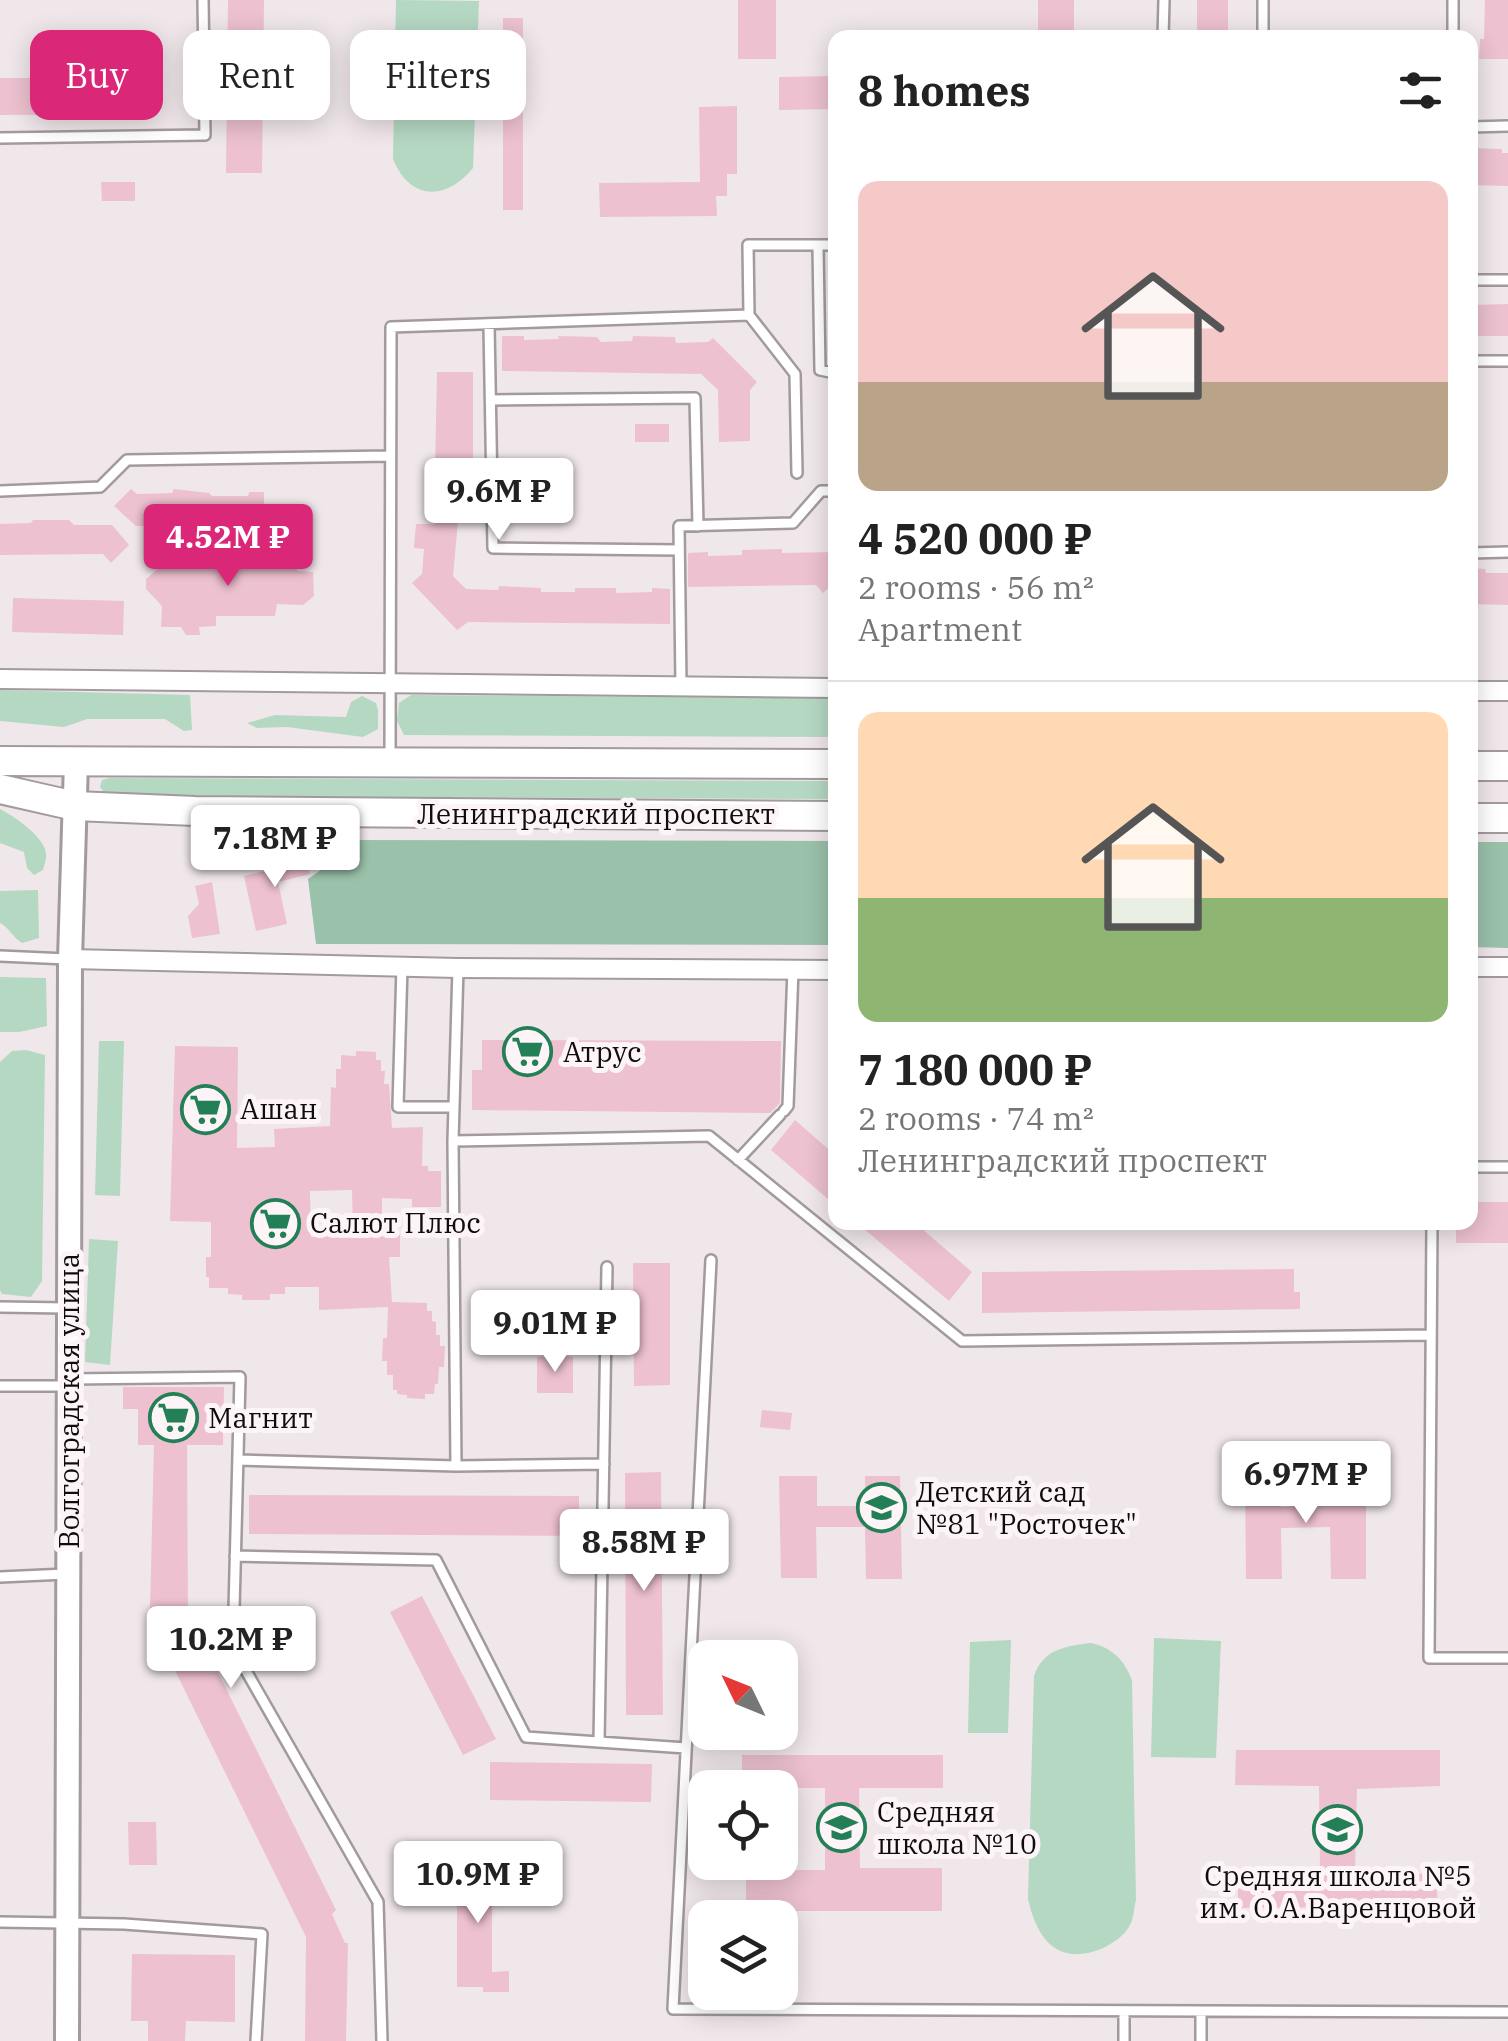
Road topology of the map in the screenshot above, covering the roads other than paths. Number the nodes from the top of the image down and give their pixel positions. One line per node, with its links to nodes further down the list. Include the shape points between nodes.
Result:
1 (203, 0): 10 (lane, via 205,135)
2 (1164, 0): 5 (lane)
3 (1263, 0): 6 (lane)
4 (1453, 0): 7 (lane)
5 (1162, 30)
6 (1263, 30)
7 (1453, 30)
8 (1508, 126): 9 (lane)
9 (1478, 127)
10 (0, 138)
11 (828, 245): 12 (lane)
12 (818, 246): 15 (lane, via 748,245); 19 (lane)
13 (1478, 280): 14 (lane)
14 (1508, 280)
15 (749, 315): 16 (lane); 21 (lane)
16 (489, 325): 22 (lane); 23 (lane, via 391,327)
17 (1478, 361): 18 (lane)
18 (1508, 361)
19 (820, 370): 20 (lane); 21 (lane)
20 (828, 371)
21 (795, 374): 24 (lane)
22 (491, 400): 27 (lane, via 695,398); 28 (lane, via 493,548)
23 (390, 456): 25 (lane, via 127,460 100,488); 32 (lane)
24 (797, 473)
25 (0, 490)
26 (828, 491): 27 (lane, via 792,523)
27 (698, 526): 28 (lane, via 679,526)
28 (679, 550): 33 (lane)
29 (1508, 552): 30 (lane)
30 (1478, 553)
31 (0, 679): 32 (street)
32 (390, 684): 33 (street); 39 (lane)
33 (681, 686): 34 (street)
34 (828, 688)
35 (1478, 691): 36 (street)
36 (1508, 691)
37 (0, 761): 38 (main road, Ленинградский проспект)
38 (76, 762): 39 (main road, Ленинградский проспект); 44 (street, Волгоградская улица)
39 (390, 762): 40 (main road, Ленинградский проспект)
40 (828, 764)
41 (1478, 766): 42 (main road)
42 (1508, 766)
43 (0, 789): 44 (main road, Ленинградский проспект)
44 (75, 806): 45 (main road, Ленинградский проспект); 49 (street, Волгоградская улица)
45 (828, 816)
46 (1478, 818): 47 (main road)
47 (1508, 818)
48 (0, 956): 49 (lane)
49 (70, 959): 50 (street); 65 (street, Волгоградская улица)
50 (402, 966): 53 (street); 56 (lane, via 398,1107)
51 (1478, 967): 52 (street)
52 (1508, 967)
53 (458, 968): 54 (street); 56 (lane)
54 (793, 970): 55 (street); 58 (lane, via 788,1106)
55 (828, 970)
56 (454, 1107): 57 (lane)
57 (453, 1141): 58 (lane, via 709,1136); 71 (lane)
58 (738, 1160): 66 (lane, via 962,1341)
59 (1478, 1166): 60 (lane)
60 (1508, 1167)
61 (1432, 1230): 66 (lane)
62 (711, 1260): 77 (lane)
63 (607, 1267): 70 (lane)
64 (0, 1306): 65 (lane)
65 (69, 1308): 67 (street, Волгоградская улица)
66 (1431, 1335): 75 (lane, via 1430,1658)
67 (69, 1382): 68 (lane); 69 (lane, via 240,1377); 73 (street, Волгоградская улица)
68 (0, 1386)
69 (238, 1460): 71 (lane); 72 (lane)
70 (604, 1464): 71 (lane); 76 (lane)
71 (456, 1466)
72 (236, 1556): 76 (lane, via 436,1560 526,1738); 85 (lane, via 233,1648 378,1902)
73 (68, 1574): 74 (lane); 79 (street, Волгоградская улица)
74 (0, 1577)
75 (1508, 1658)
76 (600, 1742): 77 (lane)
77 (686, 1748): 80 (lane, via 673,2009)
78 (0, 1922): 79 (lane)
79 (67, 1924): 83 (street, Волгоградская улица); 84 (lane, via 262,1934)
80 (1124, 2011): 81 (lane); 86 (lane)
81 (1201, 2011): 82 (lane); 87 (lane)
82 (1508, 2012)
83 (66, 2041)
84 (256, 2041)
85 (382, 2041)
86 (1124, 2041)
87 (1201, 2041)

